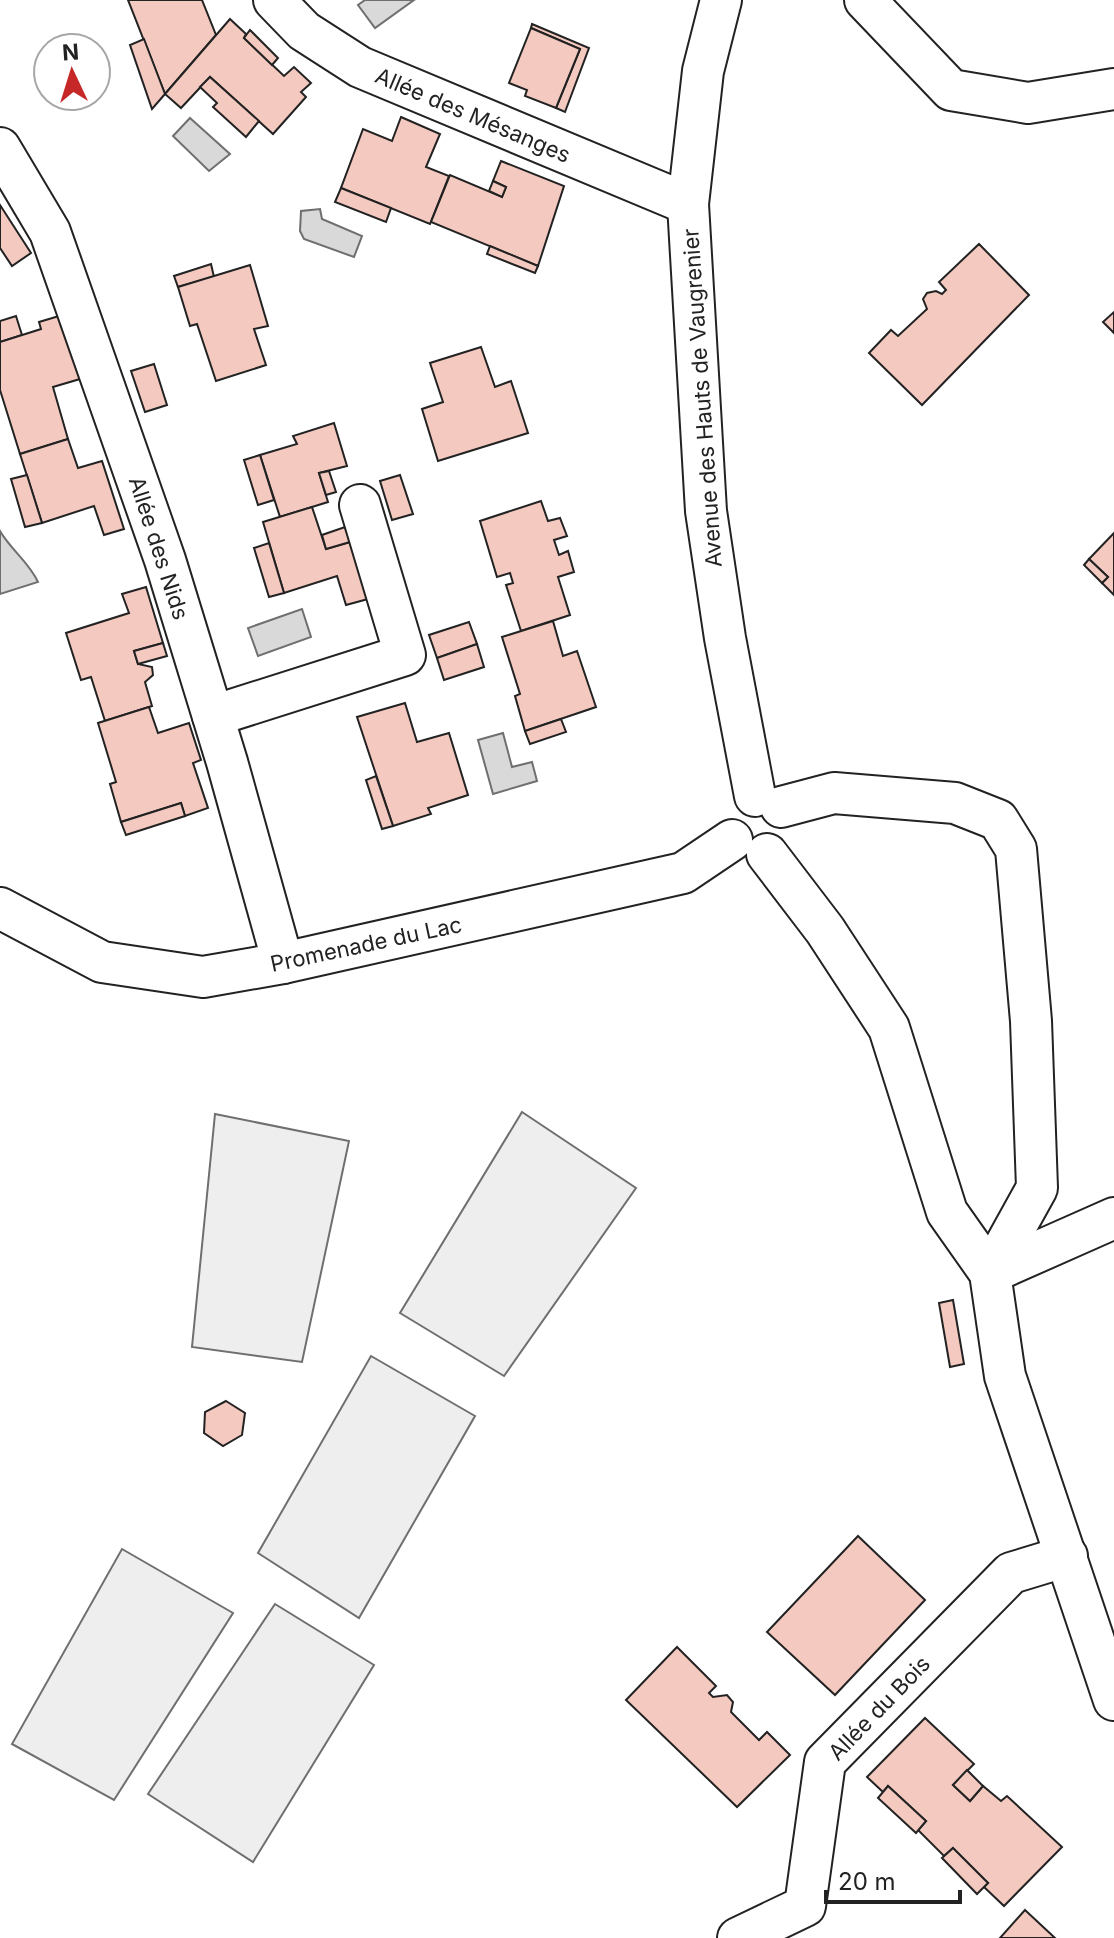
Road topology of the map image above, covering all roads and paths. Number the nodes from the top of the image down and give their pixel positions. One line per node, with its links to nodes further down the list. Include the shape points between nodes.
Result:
1 (274, 0): 6 (street, Allée des Mésanges, via 304,31 360,67)
2 (721, 0): 6 (street, Avenue des Hauts de Vaugrenier, via 703,71)
3 (886, 9): 4 (street, via 951,90 1028,103)
4 (1114, 89)
5 (0, 148): 8 (street, Allée des Nids, via 50,232 165,560)
6 (688, 204): 9 (street, Avenue des Hauts de Vaugrenier, via 706,511 725,638)
7 (360, 505): 8 (street, via 405,655)
8 (213, 716): 12 (street, Allée des Nids)
9 (768, 801): 10 (street, via 746,798 731,812 729,831); 14 (street, via 834,793 955,803 998,820 1016,849 1031,1021 1037,1188)
10 (750, 847): 12 (street, Promenade du Lac, via 683,873); 14 (street, via 825,930 889,1028 947,1212)
11 (0, 908): 12 (street, Promenade du Lac, via 102,962 203,977)
12 (283, 963)
13 (1114, 1218): 14 (street)
14 (990, 1273): 15 (street, via 1005,1376)
15 (1067, 1556): 16 (street); 17 (street, Allée du Bois, via 1011,1573 825,1762 805,1906)
16 (1114, 1700)
17 (738, 1938)

